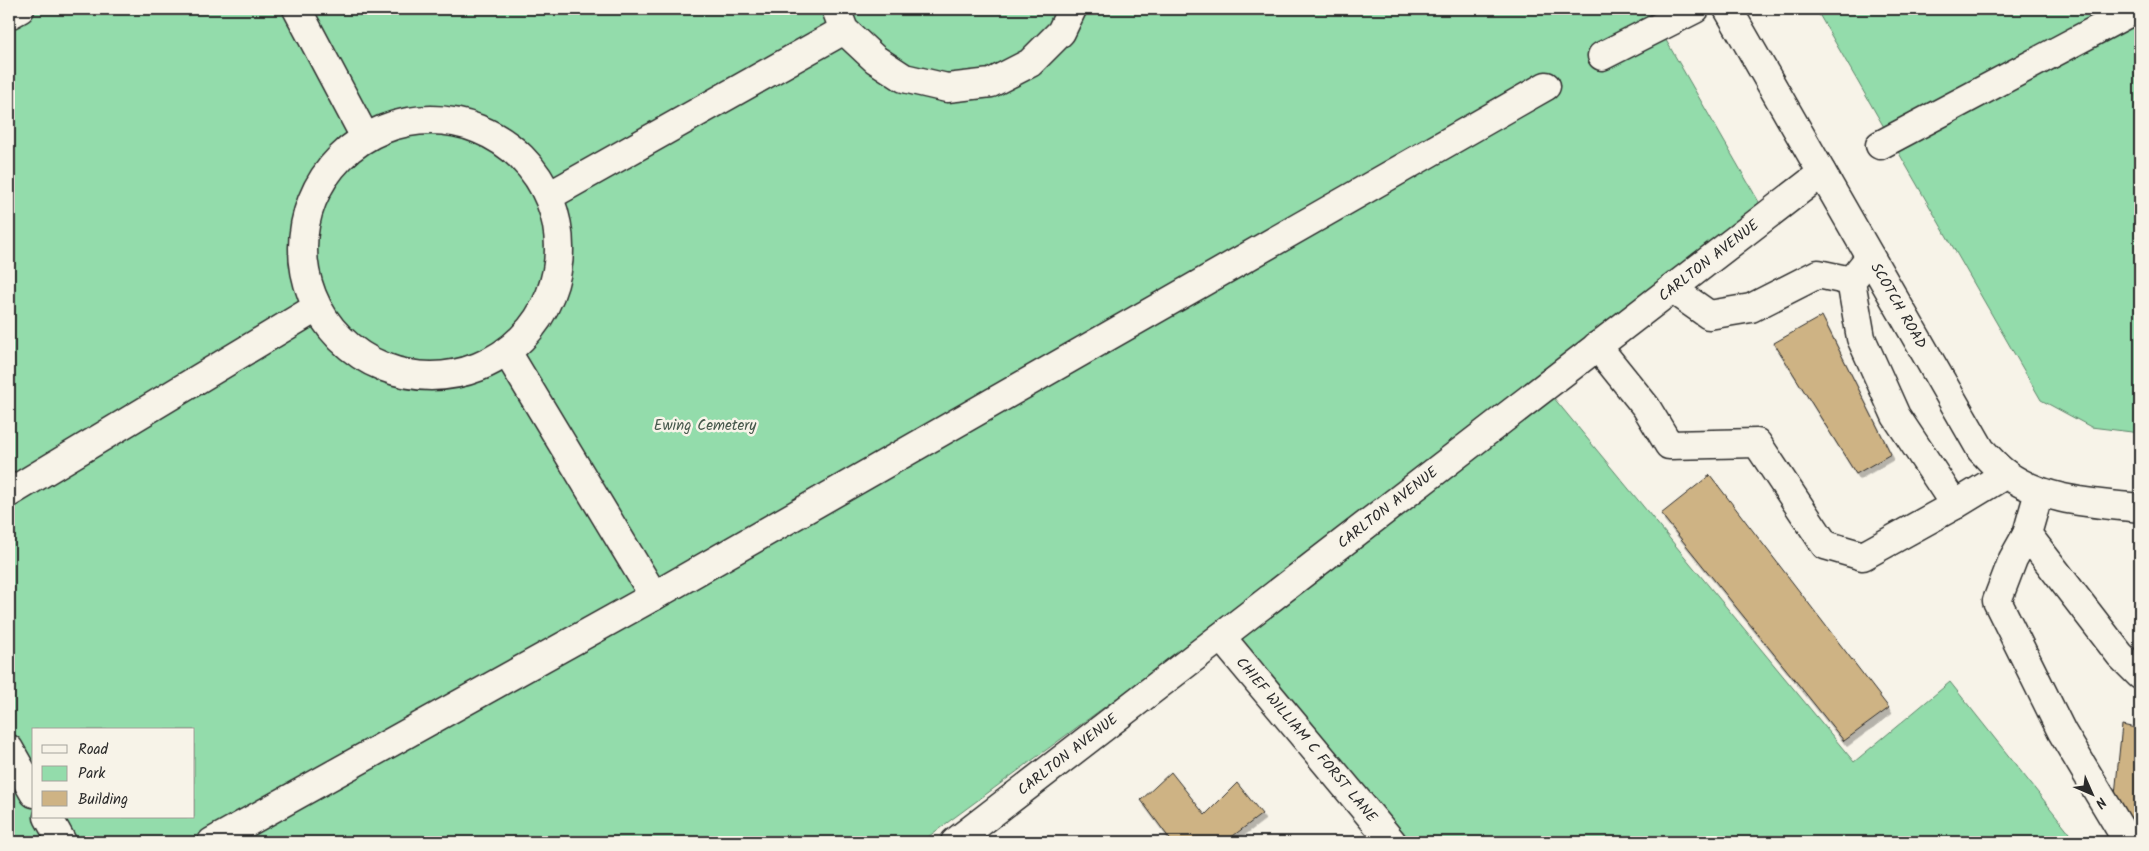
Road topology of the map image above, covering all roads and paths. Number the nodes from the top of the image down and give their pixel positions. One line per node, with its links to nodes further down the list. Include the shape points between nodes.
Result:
1 (20, 9): 7 (street)
2 (297, 9): 11 (street)
3 (1072, 9): 8 (street, via 1061,32 1030,63 991,83 947,88 904,78 875,59)
4 (1695, 9): 9 (street)
5 (1728, 9): 13 (street, SCOTCH ROAD)
6 (2136, 9): 12 (street)
7 (9, 15)
8 (840, 20): 14 (street)
9 (1602, 56)
10 (1546, 86): 27 (street)
11 (365, 137): 14 (street, via 406,122 450,120 491,133 526,160); 18 (street, via 335,162 311,204 303,232 304,271)
12 (1880, 145)
13 (1822, 173): 15 (street, SCOTCH ROAD); 17 (street, CARLTON AVENUE)
14 (549, 196): 20 (street, via 560,238 555,282 537,321)
15 (1870, 257): 16 (street); 21 (street, SCOTCH ROAD, via 1981,450)
16 (1852, 281): 17 (street, via 1818,274 1752,308 1709,315); 24 (street, via 1861,338 1896,416)
17 (1672, 289): 19 (street, CARLTON AVENUE)
18 (316, 308): 20 (street, via 343,343 365,358 380,367 423,377 467,372); 23 (street)
19 (1597, 346): 24 (street, via 1646,407 1669,445 1757,443 1825,545 1863,556); 28 (street, CARLTON AVENUE)
20 (507, 352): 27 (street)
21 (2006, 474): 22 (street, SCOTCH ROAD); 24 (street)
22 (2039, 492): 25 (street, SCOTCH ROAD, via 2072,500); 26 (street)
23 (9, 493)
24 (1955, 505)
25 (2140, 508)
26 (2027, 534): 29 (street, via 2120,655); 37 (street, via 2013,559 1997,601 2062,732)
27 (654, 596): 34 (street)
28 (1220, 638): 35 (street, CARLTON AVENUE); 36 (street, CHIEF WILLIAM C FORST LANE)
29 (2140, 675)
30 (9, 749): 31 (street)
31 (32, 789)
32 (49, 818): 33 (street)
33 (62, 842)
34 (212, 842)
35 (955, 842)
36 (1392, 842)
37 (2128, 842)

